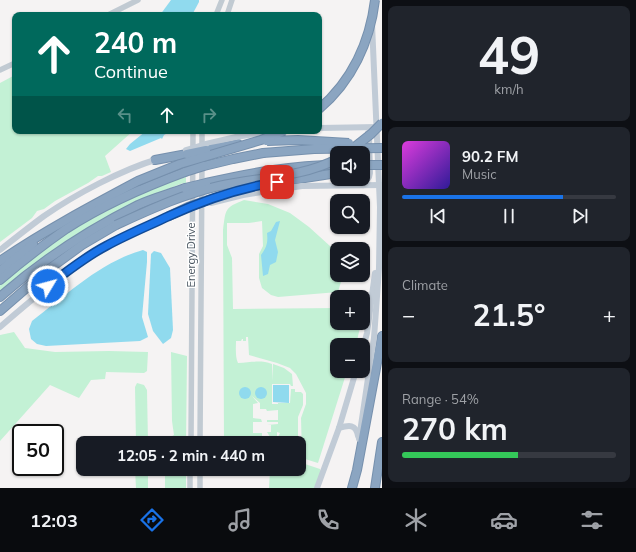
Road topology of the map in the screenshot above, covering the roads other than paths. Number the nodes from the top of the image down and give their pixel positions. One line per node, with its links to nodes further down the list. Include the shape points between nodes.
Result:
1 (138, 0): 6 (street)
2 (222, 0): 7 (street)
3 (232, 0): 8 (street)
4 (370, 0): 12 (main road)
5 (375, 0): 11 (highway, bridge, via 371,24 360,55 342,84)
6 (114, 12)
7 (217, 12)
8 (228, 12)
9 (12, 64): 10 (street)
10 (0, 70)
11 (322, 106)
12 (377, 115): 13 (main road); 14 (main road)
13 (382, 119)
14 (380, 126): 16 (main road); 21 (highway, bridge); 31 (main road)
15 (322, 128): 16 (main road)
16 (362, 128): 22 (main road, via 370,136)
17 (193, 134): 47 (street, Energy Drive)
18 (202, 134): 48 (street, Energy Drive)
19 (254, 134): 23 (main road)
20 (276, 134): 36 (highway, bridge, via 180,164 138,181)
21 (355, 146)
22 (370, 146)
23 (206, 147): 24 (highway, bridge, via 263,141 306,140); 25 (highway, bridge)
24 (382, 147): 41 (highway, bridge, via 263,154 185,172 152,184 93,213 45,244)
25 (155, 160): 38 (main road, via 85,192 44,216)
26 (330, 162): 43 (highway, bridge, via 295,174 208,189 159,206 116,225 82,244)
27 (330, 165): 42 (highway, bridge, via 250,173 185,188 140,205 88,232 25,275)
28 (380, 165): 29 (highway, bridge)
29 (370, 166)
30 (330, 174): 34 (highway, via 248,187)
31 (380, 185): 33 (main road)
32 (330, 186): 34 (main road, via 302,186)
33 (381, 196): 37 (main road)
34 (205, 203): 35 (highway, bridge)
35 (169, 216): 44 (main road, via 105,246 74,266)
36 (61, 223): 39 (highway); 40 (highway)
37 (380, 239): 46 (main road); 53 (main road, via 374,338)
38 (0, 250)
39 (0, 261)
40 (0, 270)
41 (0, 280)
42 (0, 297)
43 (0, 311)
44 (0, 327)
45 (382, 336): 60 (highway, via 358,470)
46 (366, 338)
47 (191, 355): 48 (street); 51 (street, Energy Drive)
48 (201, 355): 52 (street, Energy Drive)
49 (354, 378): 50 (main road)
50 (339, 428): 53 (main road, via 354,427); 59 (main road)
51 (191, 436)
52 (200, 436)
53 (359, 439): 60 (main road)
54 (382, 442): 61 (highway)
55 (190, 476): 57 (street)
56 (200, 476): 58 (street)
57 (190, 488)
58 (200, 488)
59 (317, 488)
60 (352, 488)
61 (375, 488)

